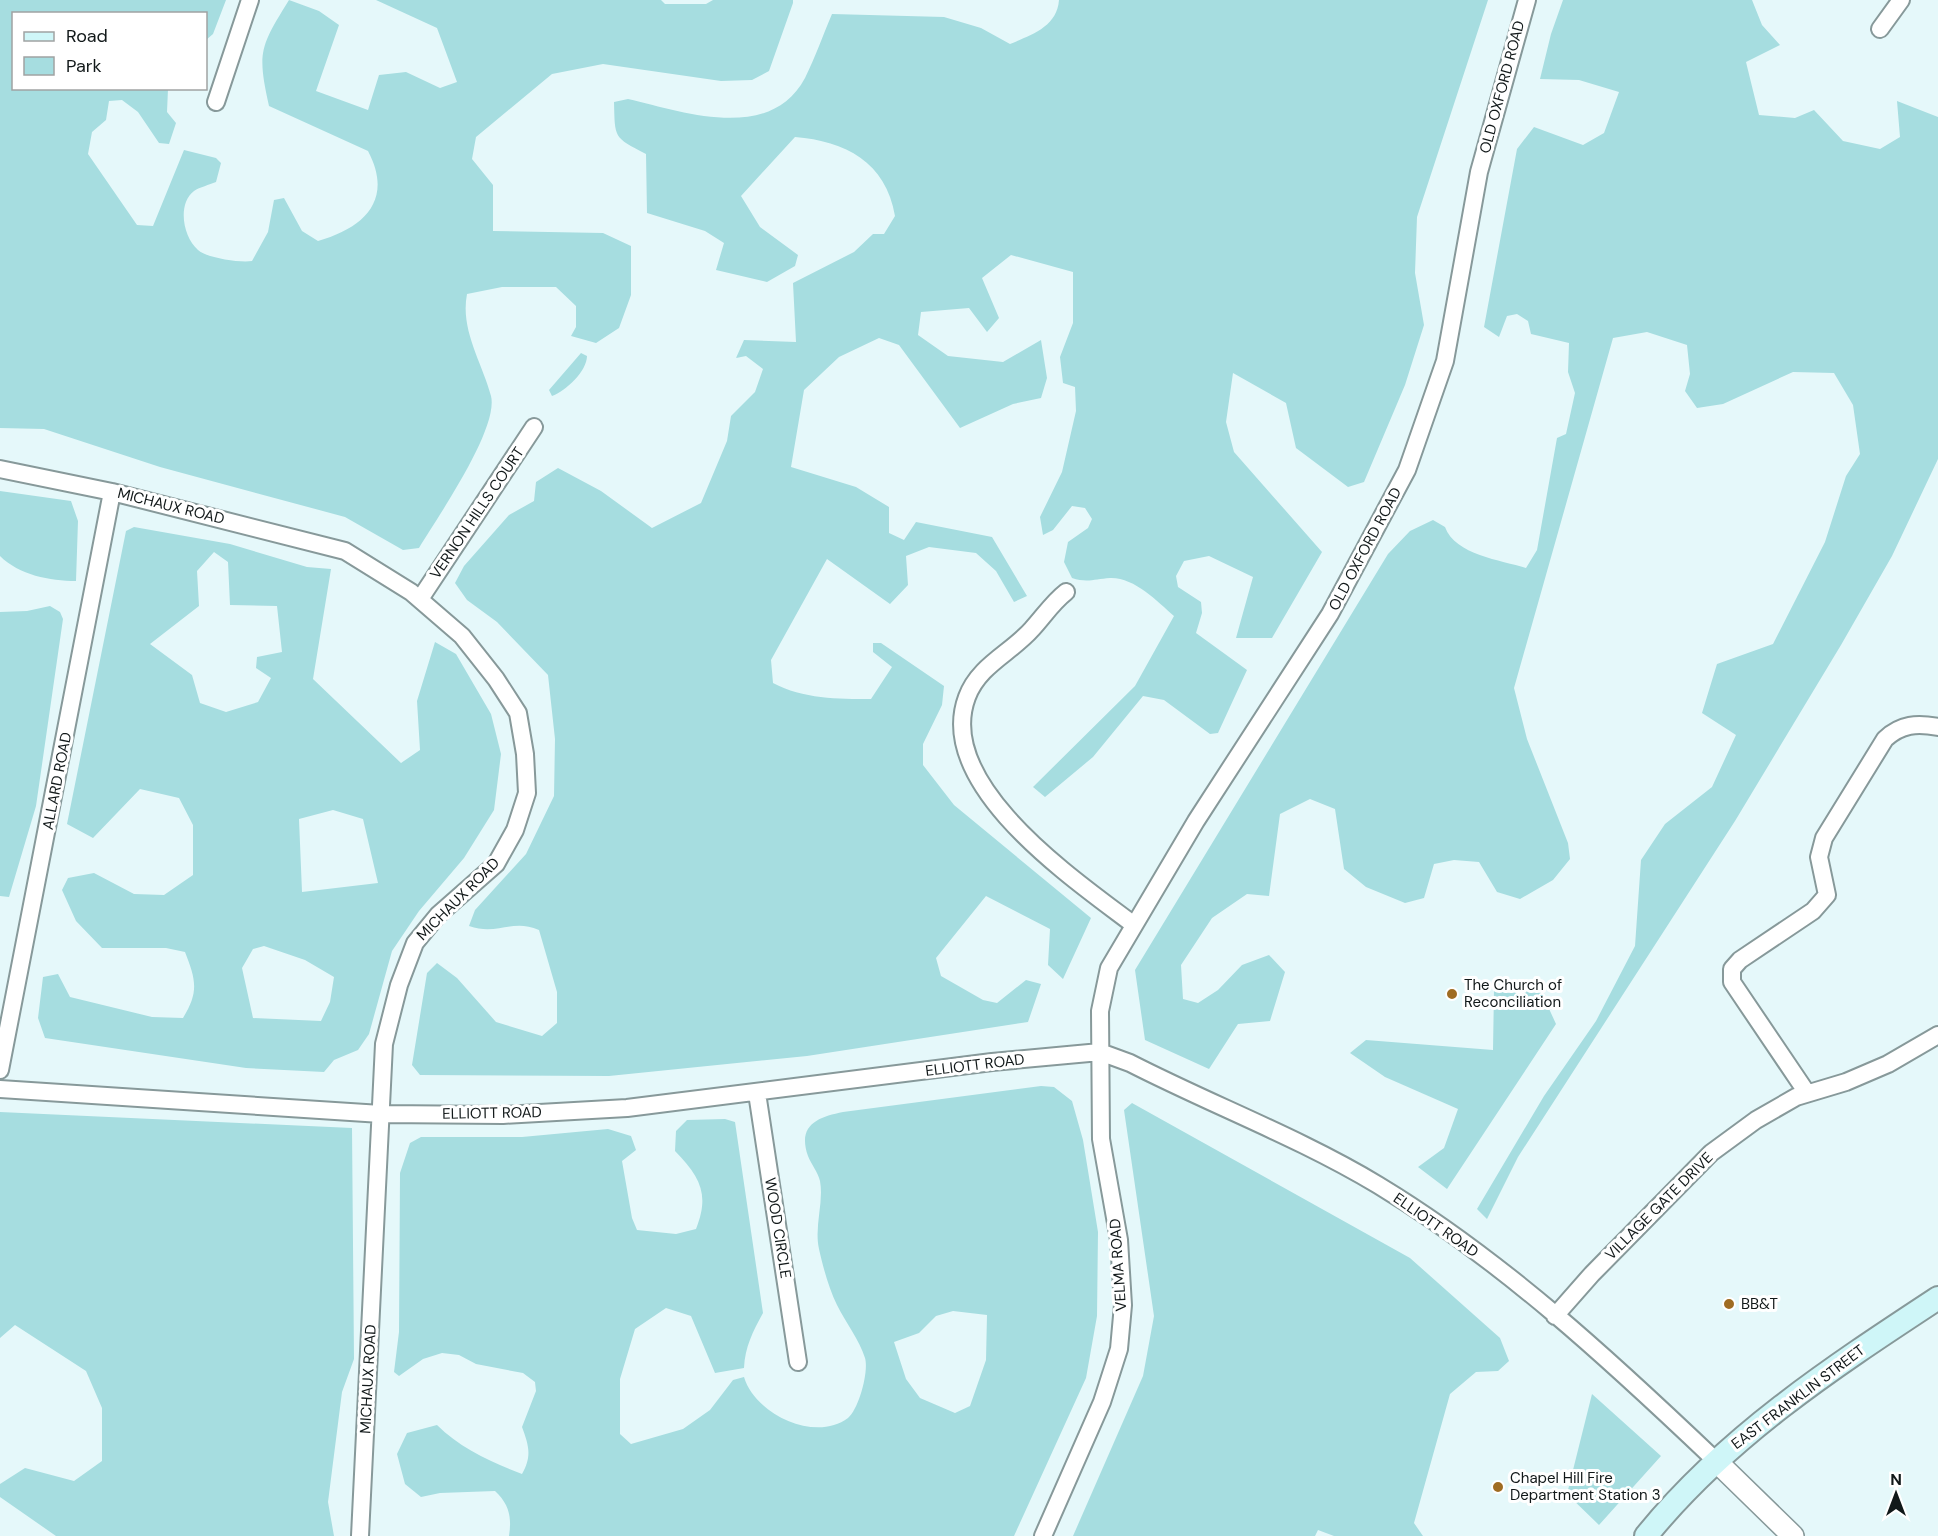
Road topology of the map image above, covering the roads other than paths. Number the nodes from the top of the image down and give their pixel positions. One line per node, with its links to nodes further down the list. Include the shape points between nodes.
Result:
1 (250, 0): 5 (street)
2 (1527, 0): 12 (street, OLD OXFORD ROAD, via 1479,172 1445,362 1407,470 1330,614)
3 (1901, 0): 4 (street)
4 (1880, 29)
5 (216, 102)
6 (534, 427): 10 (street, VERNON HILLS COURT)
7 (0, 469): 8 (street, MICHAUX ROAD)
8 (112, 492): 10 (street, MICHAUX ROAD, via 345,551); 15 (street, ALLARD ROAD)
9 (1066, 592): 12 (street, via 1022,640 978,677 964,708 961,734 977,778 1006,815 1089,891)
10 (420, 599): 19 (street, MICHAUX ROAD, via 462,636 518,713 527,793 515,830 496,864 438,915 415,943 384,1044)
11 (1938, 727): 18 (street, via 1907,726 1885,739 1824,838 1819,857 1827,896 1813,911 1732,969 1732,982)
12 (1134, 925): 14 (street, OLD OXFORD ROAD, via 1119,949 1103,990)
13 (1938, 1035): 18 (street, VILLAGE GATE DRIVE, via 1888,1064)
14 (1100, 1052): 17 (street, ELLIOTT ROAD); 21 (street, ELLIOTT ROAD, via 1281,1135 1378,1185 1453,1236); 25 (street, VELMA ROAD, via 1101,1139 1119,1240 1122,1284 1119,1349 1102,1402)
15 (0, 1070)
16 (0, 1089): 19 (street, ELLIOTT ROAD)
17 (757, 1093): 19 (street, ELLIOTT ROAD, via 627,1108); 22 (street, WOOD CIRCLE)
18 (1808, 1093): 21 (street, VILLAGE GATE DRIVE, via 1756,1120 1711,1153)
19 (381, 1114): 24 (street, MICHAUX ROAD)
20 (1938, 1298): 23 (main road, EAST FRANKLIN STREET, via 1775,1410)
21 (1556, 1316): 23 (street, ELLIOTT ROAD)
22 (798, 1362)
23 (1715, 1460): 26 (main road, EAST FRANKLIN STREET); 27 (street, ELLIOTT ROAD)
24 (360, 1536)
25 (1043, 1536)
26 (1646, 1536)
27 (1793, 1536)

